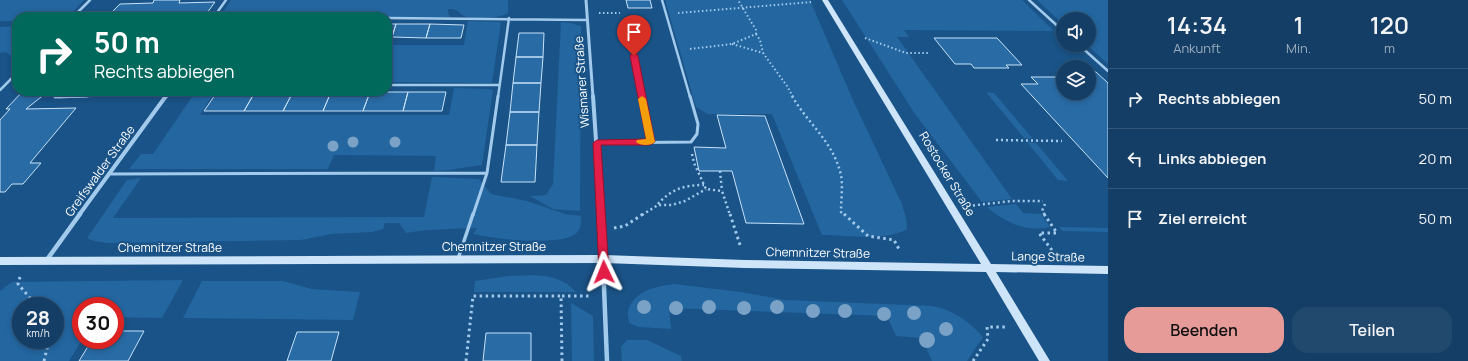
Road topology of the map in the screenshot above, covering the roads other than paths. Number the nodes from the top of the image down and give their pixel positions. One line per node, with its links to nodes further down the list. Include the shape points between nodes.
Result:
1 (90, 0): 7 (lane)
2 (226, 0): 8 (lane)
3 (586, 0): 11 (street, Wismarer Straße)
4 (662, 0): 23 (lane, via 698,124 697,134 691,142)
5 (1029, 0): 13 (lane)
6 (826, 2): 31 (street, Rostocker Straße)
7 (78, 12)
8 (218, 12)
9 (392, 18): 10 (lane)
10 (509, 18): 11 (lane); 18 (lane)
11 (588, 20): 24 (street, Wismarer Straße)
12 (628, 24): 23 (lane)
13 (1056, 25)
14 (1087, 52): 15 (lane)
15 (1108, 71)
16 (12, 78): 19 (lane)
17 (392, 85): 18 (lane)
18 (499, 85): 26 (lane)
19 (0, 90)
20 (74, 96): 22 (lane)
21 (166, 96): 25 (street, Greifswalder Straße)
22 (55, 97)
23 (650, 142): 24 (lane)
24 (597, 143): 28 (street, Wismarer Straße)
25 (111, 174): 26 (lane); 30 (street, Greifswalder Straße)
26 (487, 174): 27 (lane)
27 (458, 259): 28 (street, Chemnitzer Straße); 30 (street, Chemnitzer Straße)
28 (604, 259): 31 (street, Chemnitzer Straße); 33 (street, Wismarer Straße)
29 (0, 261): 30 (street, Chemnitzer Straße)
30 (46, 261)
31 (988, 268): 32 (street, Lange Straße); 34 (street, Rostocker Straße)
32 (1108, 270)
33 (607, 361)
34 (1045, 361)

